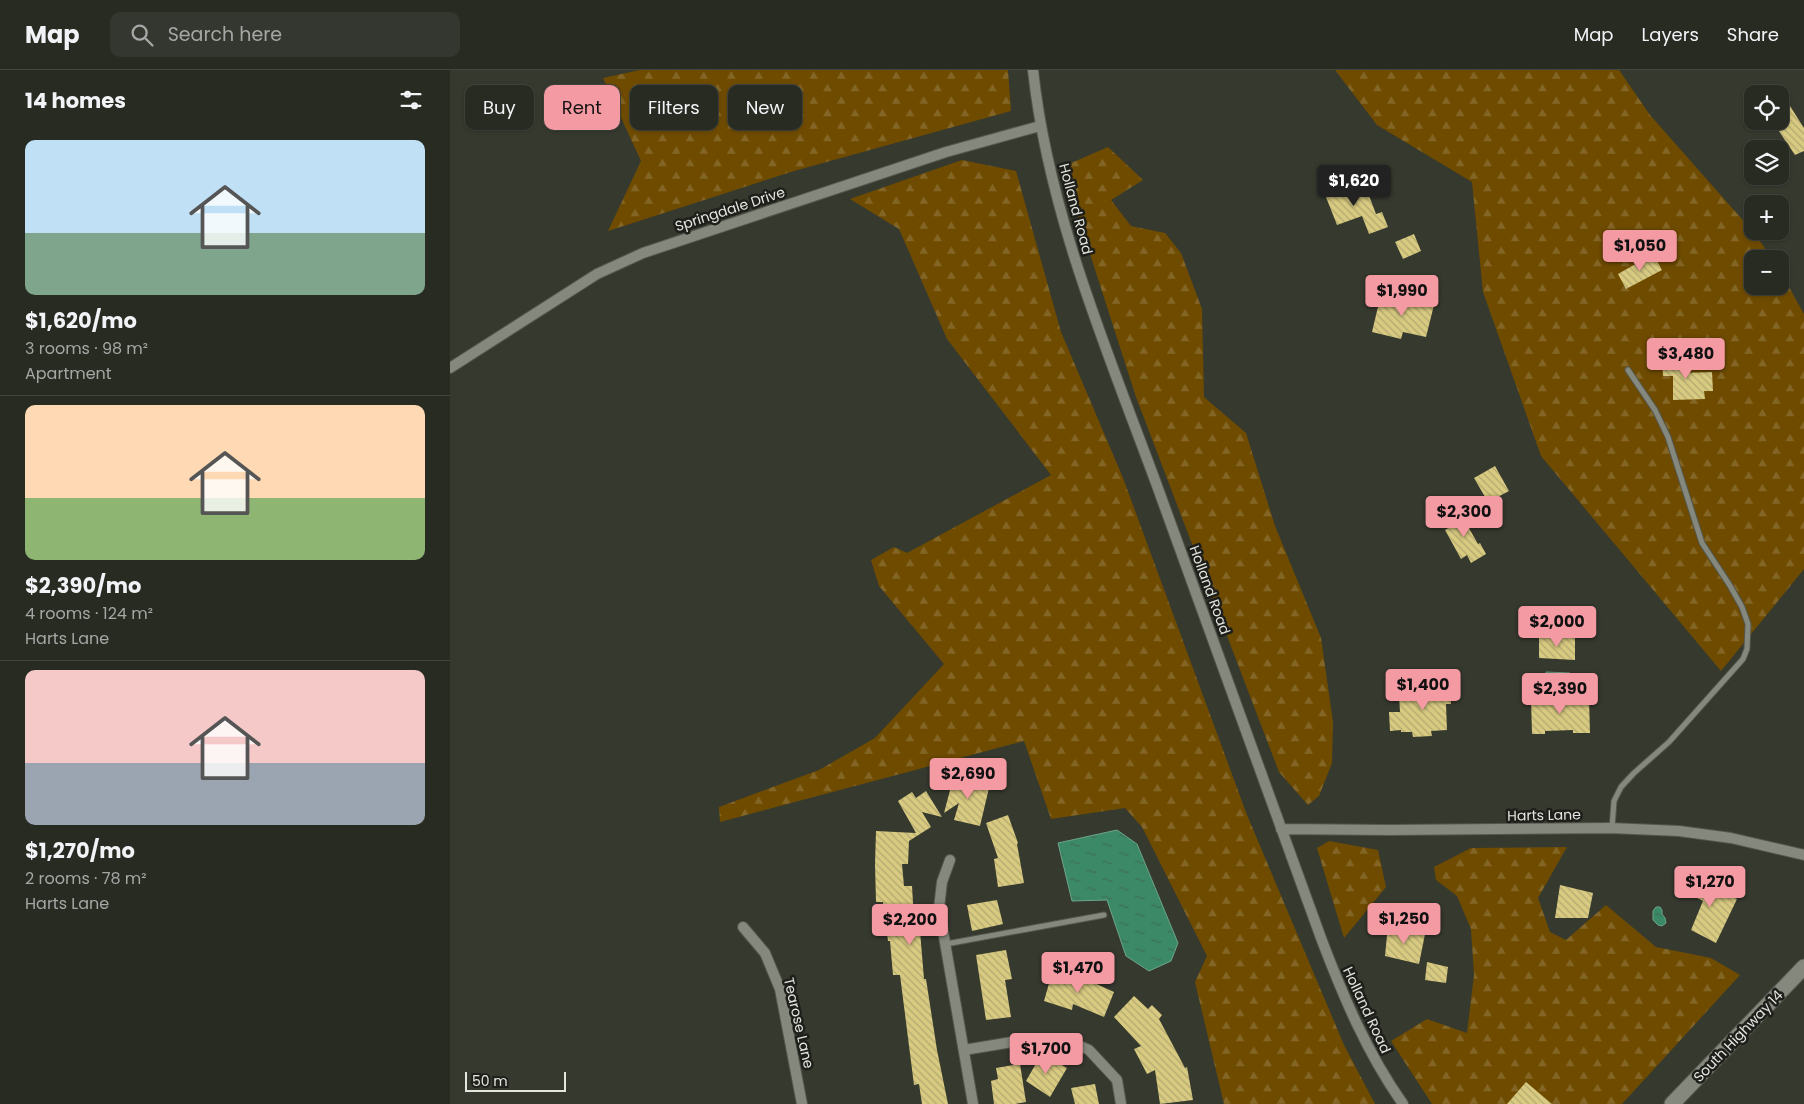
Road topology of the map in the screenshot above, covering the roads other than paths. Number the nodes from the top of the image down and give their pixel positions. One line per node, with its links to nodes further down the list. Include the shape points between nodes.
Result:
1 (1032, 70): 2 (street, Holland Road)
2 (1040, 126): 3 (street, Springdale Drive, via 946,152 643,253 597,274); 6 (street, Holland Road, via 1075,260)
3 (450, 368)
4 (1628, 370): 5 (lane, via 1668,437 1702,543 1729,584 1748,624 1747,649 1743,659 1669,742 1620,787 1614,801)
5 (1612, 828): 6 (street, Harts Lane); 7 (street, Harts Lane, via 1679,831 1731,838)
6 (1282, 829): 17 (street, Holland Road, via 1340,986 1364,1039)
7 (1804, 855)
8 (950, 860): 11 (street, via 942,882 939,908)
9 (1104, 915): 11 (lane)
10 (743, 927): 14 (street, Tearose Lane, via 766,953 780,988)
11 (946, 944): 13 (street)
12 (1804, 967): 18 (main road, South Highway 14)
13 (964, 1050): 15 (street); 16 (street, via 1012,1042 1067,1040 1089,1050 1117,1080)
14 (802, 1104)
15 (973, 1104)
16 (1121, 1104)
17 (1402, 1104)
18 (1672, 1104)

